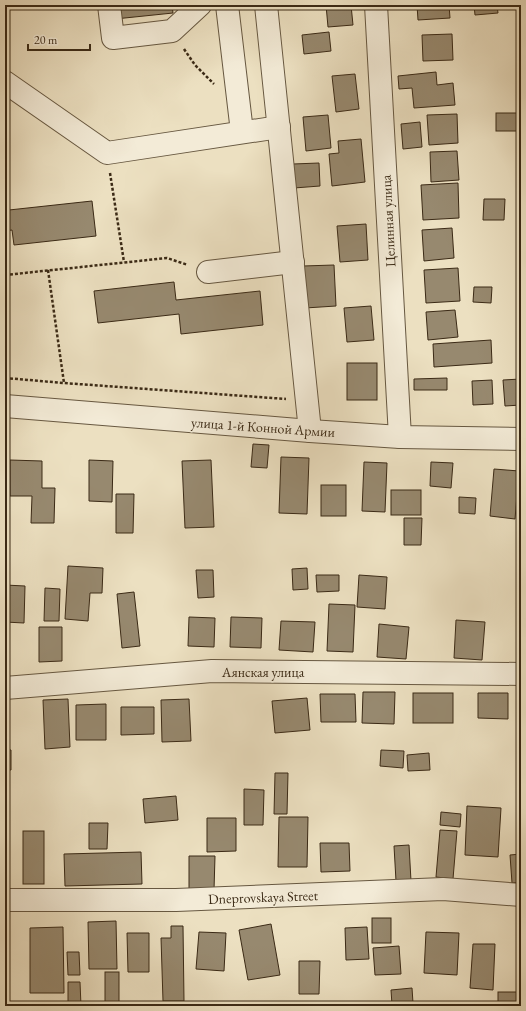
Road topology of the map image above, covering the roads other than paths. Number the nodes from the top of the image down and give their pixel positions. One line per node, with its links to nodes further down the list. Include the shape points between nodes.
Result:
1 (109, 5): 2 (street, via 113,38 172,31)
2 (200, 5)
3 (227, 5): 8 (street)
4 (266, 5): 7 (street)
5 (376, 5): 13 (street, Целинная улица)
6 (5, 82): 8 (street, via 107,153)
7 (279, 127): 8 (street); 9 (street)
8 (242, 132)
9 (293, 262): 10 (street); 12 (street)
10 (208, 272)
11 (5, 406): 12 (street, улица 1-й Конной Армии)
12 (310, 431): 13 (street, улица 1-й Конной Армии)
13 (400, 437): 14 (street, улица 1-й Конной Армии)
14 (521, 439)
15 (521, 674): 16 (street, Аянская улица, via 212,671)
16 (5, 688)
17 (521, 895): 18 (street, Dneprovskaya Street, via 443,889 176,900)
18 (5, 900)

